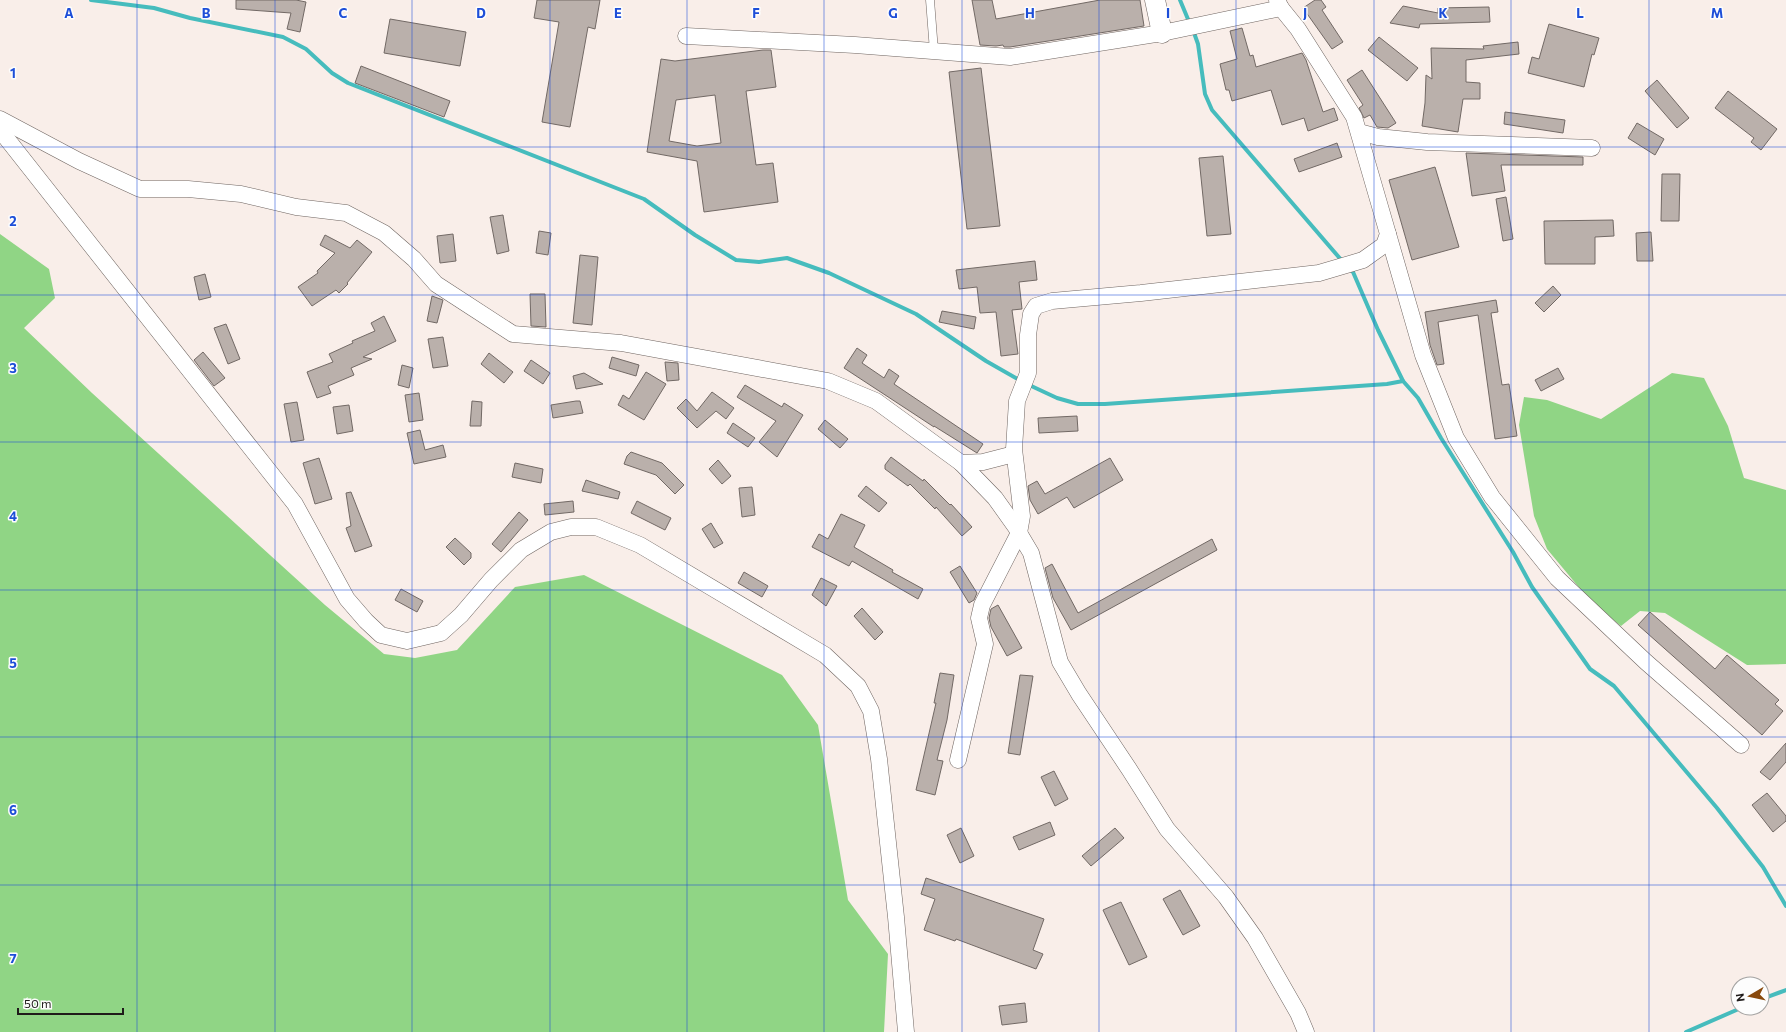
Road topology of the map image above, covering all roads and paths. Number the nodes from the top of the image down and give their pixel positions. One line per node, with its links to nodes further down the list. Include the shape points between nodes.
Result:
1 (930, 0): 6 (lane)
2 (1155, 0): 4 (street)
3 (1279, 4): 4 (street); 9 (street, via 1341,94)
4 (1162, 33): 6 (street, via 1010,57)
5 (686, 36): 6 (street)
6 (934, 51)
7 (0, 119): 13 (street, via 79,161 140,189 188,189 241,194 296,207 346,213 384,233 436,284 513,334 621,343 828,381 876,401)
8 (0, 130): 17 (street, via 295,504 347,599 382,635 407,641 441,633 528,545 550,532 571,527 596,527 640,545 825,655 858,686 871,711 880,759)
9 (1359, 132): 10 (street, via 1378,137 1427,142); 11 (street)
10 (1592, 148)
11 (1388, 234): 12 (street, via 1384,245 1363,260 1319,274 1052,301 1036,306 1031,314 1028,335 1028,373 1017,401); 15 (street, via 1423,355 1456,438 1492,497 1557,578 1646,662)
12 (1014, 454): 13 (street, via 983,462); 14 (street, via 1022,516)
13 (961, 463): 14 (street, via 995,498)
14 (1019, 534): 16 (street, via 982,605 979,618 985,644); 18 (street, via 1031,553 1060,662 1167,829 1226,897 1255,938 1298,1013)
15 (1741, 744)
16 (958, 760)
17 (906, 1032)
18 (1306, 1032)

